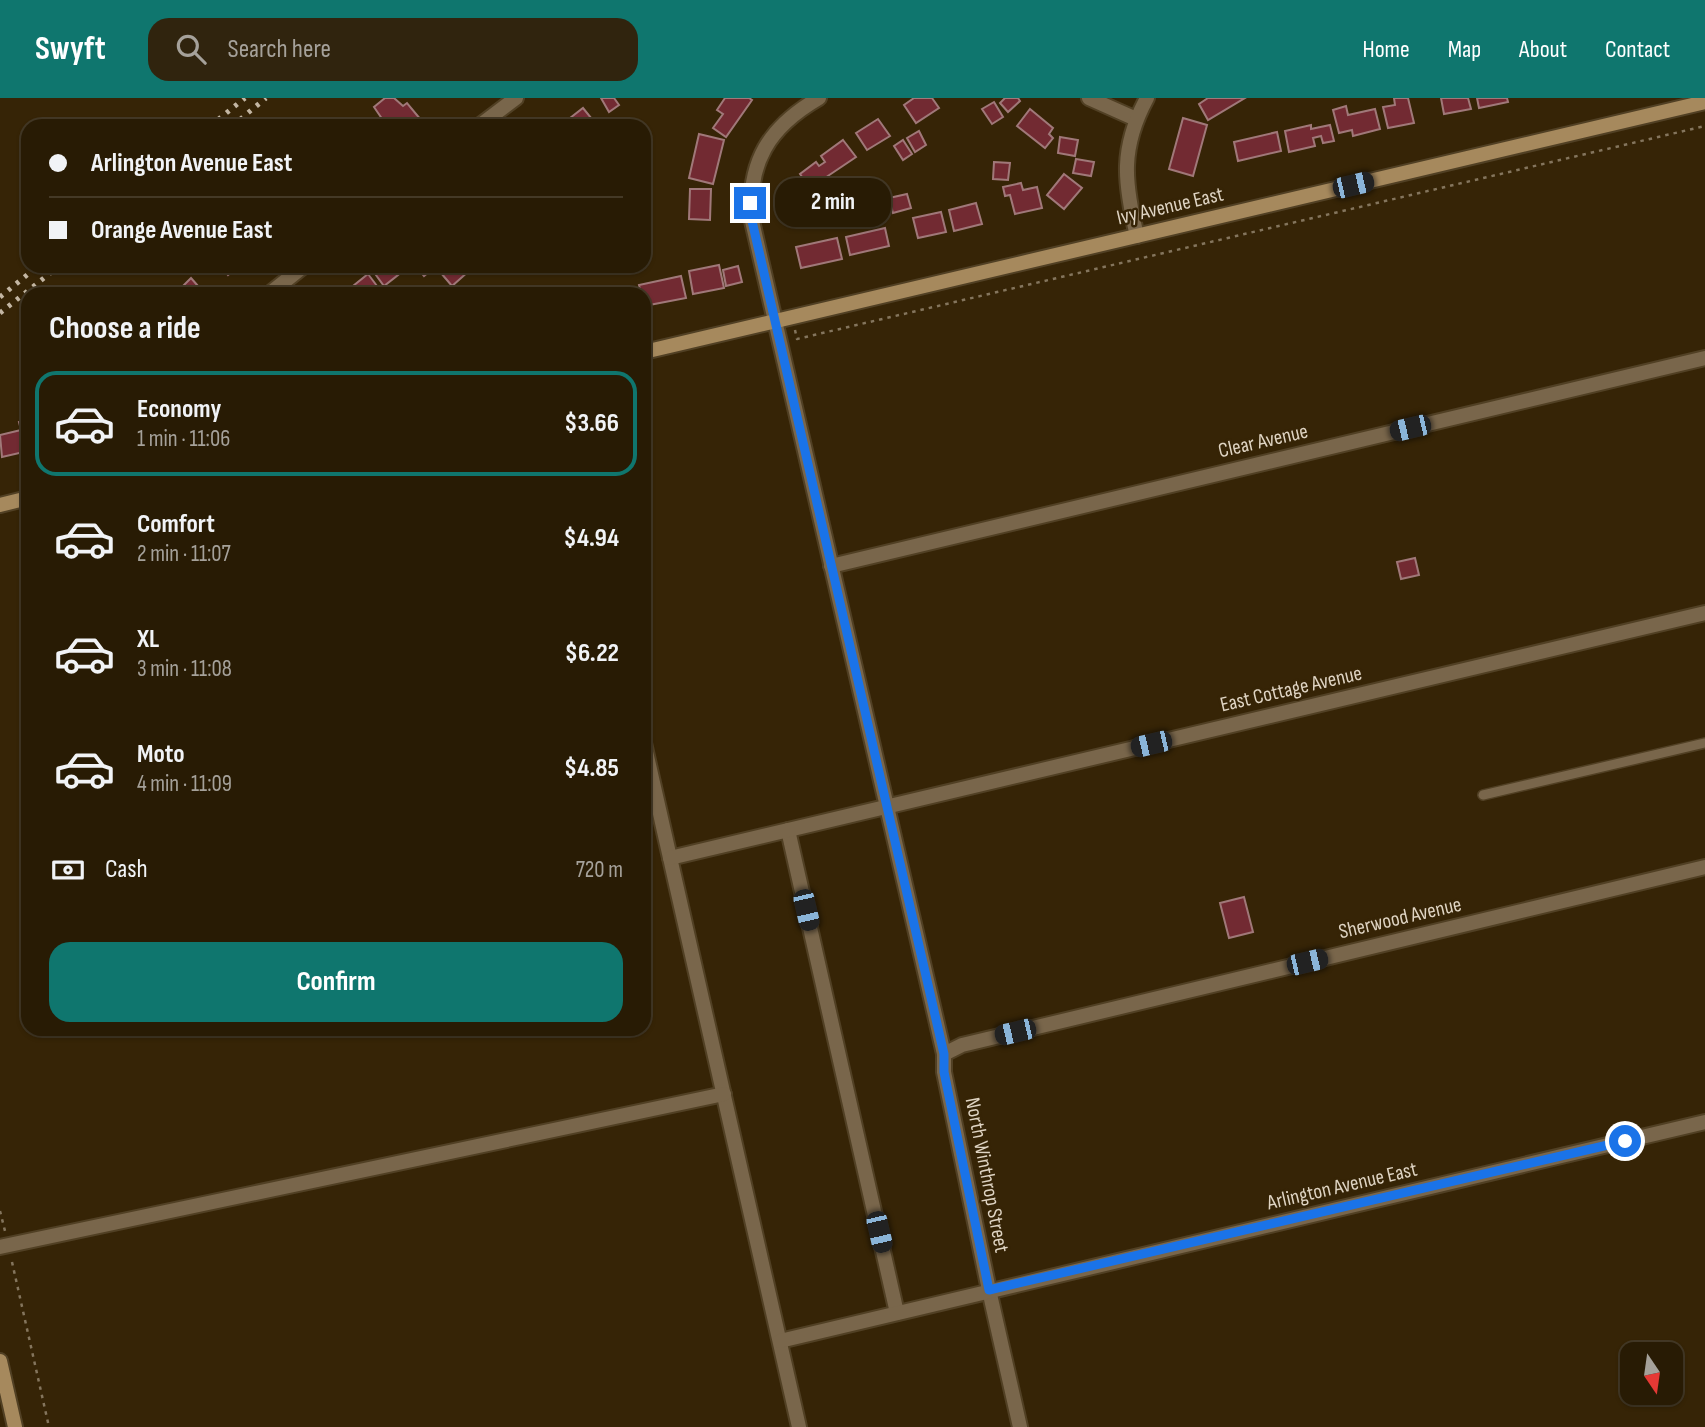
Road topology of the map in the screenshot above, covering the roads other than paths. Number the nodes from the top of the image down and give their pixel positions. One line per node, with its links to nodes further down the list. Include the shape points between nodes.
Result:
1 (516, 98): 6 (street)
2 (819, 98): 11 (street, North Winthrop Street, via 776,131 753,179 752,221)
3 (1089, 98): 7 (street)
4 (1147, 98): 7 (street)
5 (1705, 102): 8 (street, Ivy Avenue East)
6 (488, 119)
7 (1136, 119): 8 (street, via 1125,167)
8 (1137, 236): 11 (street, Ivy Avenue East)
9 (295, 273): 10 (street)
10 (278, 287)
11 (775, 321): 12 (street, Ivy Avenue East); 16 (street, North Winthrop Street)
12 (651, 350)
13 (1705, 358): 16 (street, Clear Avenue)
14 (21, 500): 15 (street)
15 (0, 505)
16 (831, 566): 21 (street, North Winthrop Street)
17 (1705, 613): 21 (street, East Cottage Avenue)
18 (1705, 743): 20 (lane)
19 (651, 774): 23 (street)
20 (1483, 795)
21 (887, 806): 22 (street, East Cottage Avenue); 25 (street, North Winthrop Street)
22 (788, 830): 23 (street, East Cottage Avenue); 30 (street)
23 (670, 858): 26 (street)
24 (1705, 867): 25 (street, Sherwood Avenue, via 962,1045)
25 (944, 1054): 29 (street, North Winthrop Street)
26 (724, 1094): 28 (street); 31 (street)
27 (1705, 1122): 29 (street, Arlington Avenue East)
28 (4, 1247)
29 (989, 1290): 30 (street, Arlington Avenue East); 35 (street, North Winthrop Street)
30 (897, 1313): 31 (street, Arlington Avenue East)
31 (780, 1341): 34 (street)
32 (0, 1361): 33 (street)
33 (15, 1427)
34 (799, 1427)
35 (1020, 1427)

